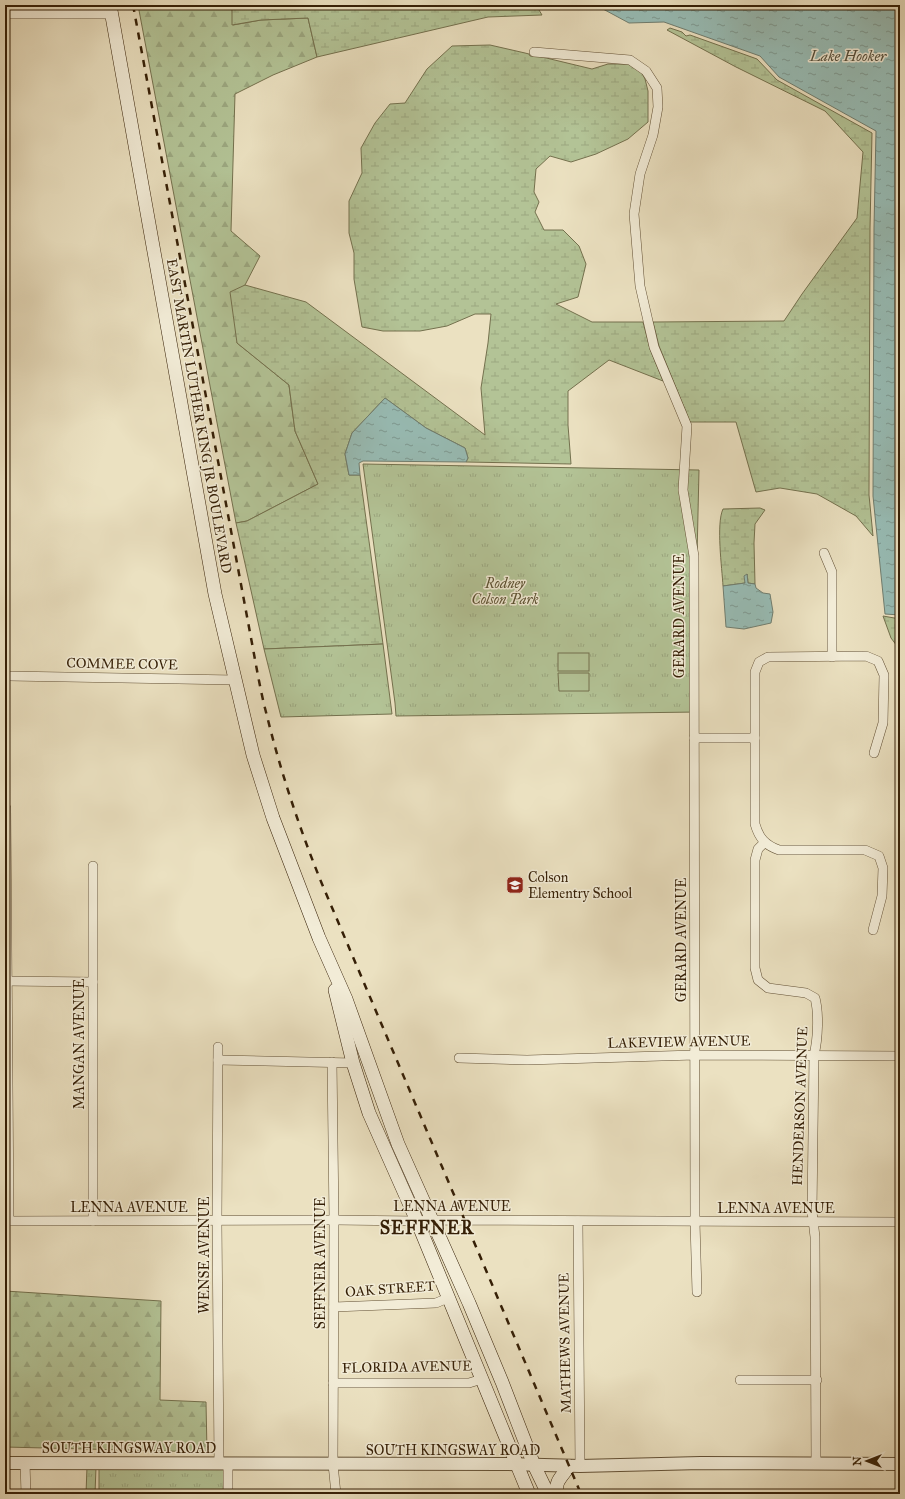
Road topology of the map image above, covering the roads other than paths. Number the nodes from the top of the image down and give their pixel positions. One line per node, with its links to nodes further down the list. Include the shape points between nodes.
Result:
1 (111, 10): 2 (street); 7 (main road, EAST MARTIN LUTHER KING JR BOULEVARD, via 214,594)
2 (5, 14)
3 (534, 52): 8 (street, GERARD AVENUE, via 630,60 646,71 657,88 658,107 653,136 640,174 634,214 640,286 654,347 687,426 683,490 694,556)
4 (824, 553): 5 (street, via 832,572)
5 (832, 656): 9 (street, via 768,657 759,662 755,672); 10 (street, via 866,656 878,661 884,675 883,723)
6 (9, 676): 7 (street, COMMEE COVE)
7 (235, 680): 15 (main road, EAST MARTIN LUTHER KING JR BOULEVARD, via 253,755 277,829)
8 (694, 738): 9 (street); 19 (street, GERARD AVENUE)
9 (755, 738): 12 (street, via 756,824 758,834)
10 (874, 753)
11 (6, 808): 16 (street)
12 (764, 843): 14 (street, via 779,850 865,850 879,856 884,868 882,896); 20 (street, HENDERSON AVENUE, via 758,849 756,860 755,968 758,980 768,988 806,993 815,998 817,1006)
13 (93, 866): 17 (street, MANGAN AVENUE)
14 (873, 930)
15 (319, 938): 25 (main road, via 337,998); 27 (main road, via 346,999 398,1144)
16 (7, 981): 17 (street); 28 (street)
17 (93, 982): 29 (street, MANGAN AVENUE)
18 (218, 1047): 23 (street, WENSE AVENUE)
19 (695, 1055): 20 (street, LAKEVIEW AVENUE); 22 (street, LAKEVIEW AVENUE, via 527,1060); 33 (street, GERARD AVENUE)
20 (814, 1055): 21 (street, LAKEVIEW AVENUE); 34 (street, HENDERSON AVENUE)
21 (900, 1056)
22 (459, 1058)
23 (218, 1060): 24 (street); 30 (street, WENSE AVENUE)
24 (332, 1062): 25 (street); 26 (street, SEFFNER AVENUE)
25 (352, 1063): 31 (main road, via 369,1112)
26 (334, 1220): 30 (street, LENNA AVENUE); 31 (street, LENNA AVENUE); 38 (street, SEFFNER AVENUE)
27 (432, 1220): 31 (street, LENNA AVENUE); 32 (street, LENNA AVENUE); 50 (main road, via 502,1382)
28 (7, 1221): 29 (street, LENNA AVENUE)
29 (93, 1221): 30 (street, LENNA AVENUE)
30 (217, 1221): 45 (street, WENSE AVENUE)
31 (417, 1221): 37 (main road)
32 (578, 1221): 33 (street, LENNA AVENUE); 51 (street, MATHEWS AVENUE)
33 (695, 1222): 34 (street, LENNA AVENUE); 36 (street, GERARD AVENUE)
34 (812, 1222): 35 (street, LENNA AVENUE); 41 (street, HENDERSON AVENUE, via 815,1237)
35 (900, 1222)
36 (698, 1292)
37 (448, 1298): 38 (street, OAK STREET, via 436,1302); 39 (main road)
38 (334, 1307): 42 (street, SEFFNER AVENUE)
39 (482, 1379): 42 (street, FLORIDA AVENUE, via 469,1383); 47 (main road)
40 (740, 1380): 41 (street)
41 (817, 1380): 48 (street, HENDERSON AVENUE)
42 (333, 1383): 46 (street, SEFFNER AVENUE)
43 (5, 1463): 44 (street, SOUTH KINGSWAY ROAD)
44 (25, 1463): 45 (street, SOUTH KINGSWAY ROAD); 52 (street)
45 (223, 1464): 46 (street, SOUTH KINGSWAY ROAD); 53 (street, WENSE AVENUE)
46 (333, 1464): 47 (street, SOUTH KINGSWAY ROAD); 54 (street, SEFFNER AVENUE)
47 (518, 1464): 50 (street, SOUTH KINGSWAY ROAD); 55 (main road)
48 (816, 1464): 49 (street, SOUTH KINGSWAY ROAD); 51 (street, SOUTH KINGSWAY ROAD)
49 (900, 1464)
50 (534, 1465): 51 (street, SOUTH KINGSWAY ROAD); 56 (main road)
51 (574, 1466): 57 (main road, via 558,1480)
52 (26, 1494)
53 (228, 1494)
54 (336, 1494)
55 (530, 1494)
56 (548, 1494)
57 (557, 1494)

